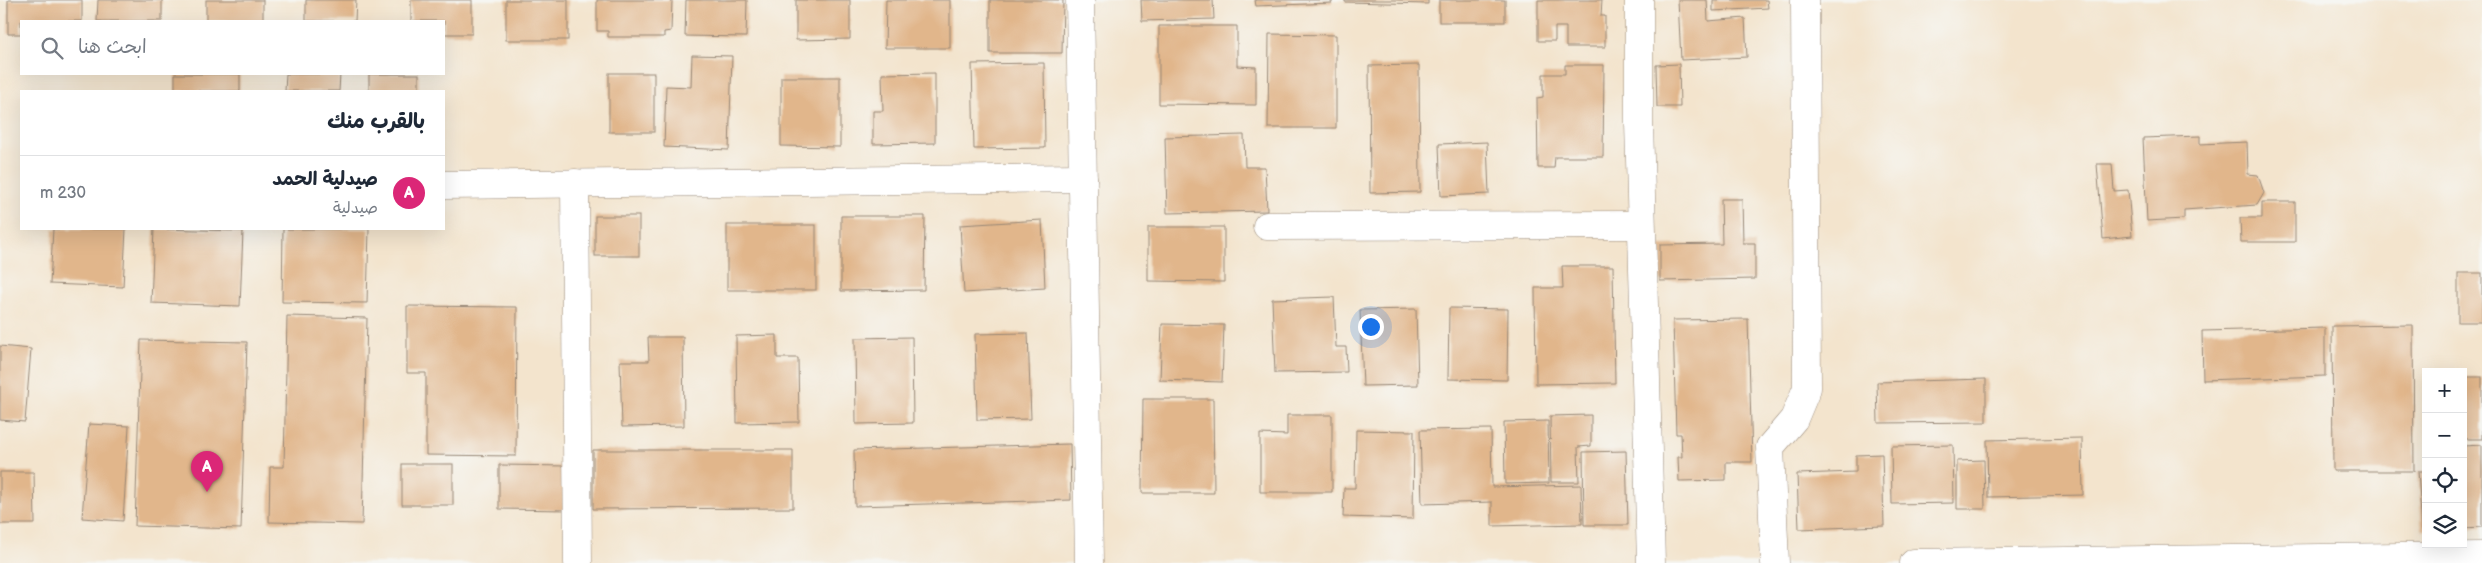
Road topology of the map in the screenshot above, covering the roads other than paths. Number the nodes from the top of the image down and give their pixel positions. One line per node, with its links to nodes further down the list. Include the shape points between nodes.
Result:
1 (1080, 0): 4 (street)
2 (1639, 0): 7 (street)
3 (1805, 0): 14 (street, via 1807,388 1794,418 1770,447)
4 (1082, 178): 5 (street); 12 (street)
5 (575, 184): 6 (street); 11 (street)
6 (445, 185)
7 (1641, 225): 8 (street); 13 (street)
8 (1267, 226)
9 (2482, 556): 10 (street)
10 (2246, 562): 15 (street)
11 (578, 563)
12 (1089, 563)
13 (1651, 563)
14 (1775, 563)
15 (1914, 563)

